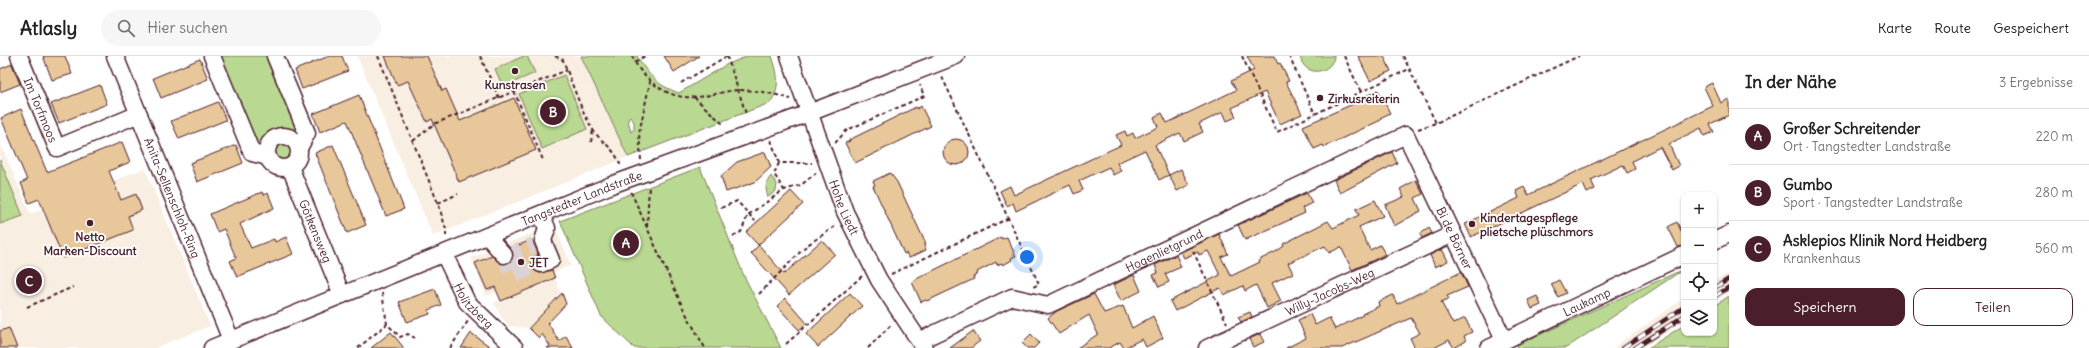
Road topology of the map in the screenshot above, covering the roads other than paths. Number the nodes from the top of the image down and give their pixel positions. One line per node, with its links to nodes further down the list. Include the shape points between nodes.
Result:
1 (19, 56): 9 (street, Im Torfmoos, via 57,148)
2 (114, 56): 9 (street, Anita-Sellenschloh-Ring)
3 (212, 56): 12 (street, via 252,153)
4 (275, 56): 11 (street, via 307,133)
5 (789, 56): 8 (street, Hohe Liedt)
6 (956, 56): 7 (street, Tangstedter Landstraße)
7 (930, 62): 8 (street, Tangstedter Landstraße, via 915,72)
8 (809, 113): 14 (street, Tangstedter Landstraße, via 646,172); 26 (street, Hohe Liedt, via 845,212 879,280)
9 (139, 114): 24 (street, Anita-Sellenschloh-Ring)
10 (1411, 133): 15 (street, Bi de Börner); 26 (street, Hogenlietgrund, via 1048,305 1012,297)
11 (299, 148): 12 (street, via 289,137 279,136 270,142); 13 (street, via 298,157)
12 (268, 157): 13 (street, via 274,165)
13 (290, 167): 23 (street, Götkensweg)
14 (540, 214): 17 (street, Tangstedter Landstraße); 22 (street, via 546,228 538,243 551,260)
15 (1453, 234): 25 (street, Bi de Börner); 29 (street, Willy-Jacobs-Weg)
16 (1729, 234): 18 (street)
17 (487, 236): 19 (street, Tangstedter Landstraße); 20 (street)
18 (1717, 240)
19 (444, 254): 23 (street, Tangstedter Landstraße); 28 (street, Holitzberg, via 467,302)
20 (504, 255)
21 (1681, 256): 25 (street, Laukamp)
22 (541, 264)
23 (342, 295): 24 (street, Tangstedter Landstraße)
24 (231, 340): 27 (street, Tangstedter Landstraße)
25 (1504, 340): 30 (street, Laukamp)
26 (921, 345)
27 (212, 348)
28 (515, 348)
29 (1207, 348)
30 (1489, 348)

